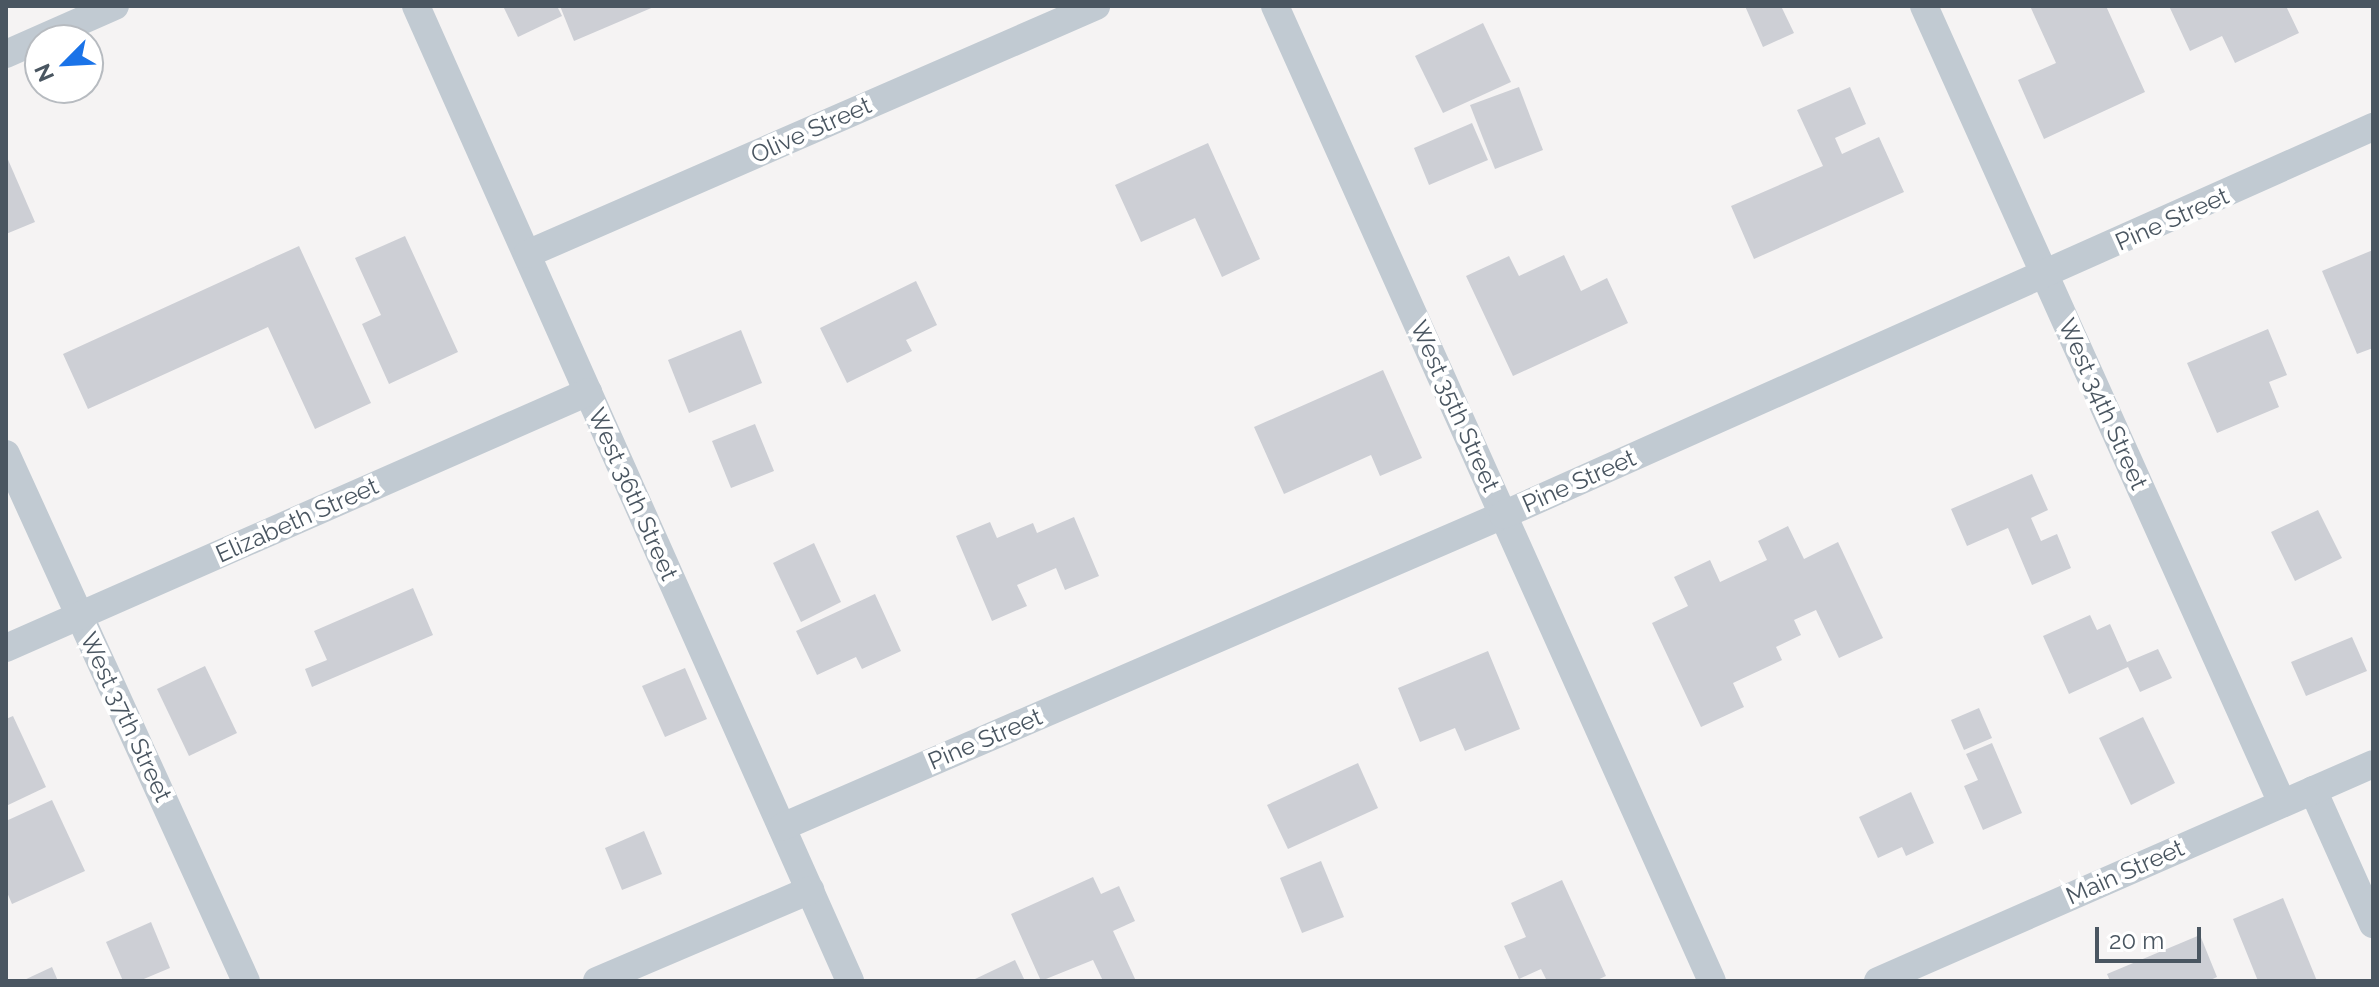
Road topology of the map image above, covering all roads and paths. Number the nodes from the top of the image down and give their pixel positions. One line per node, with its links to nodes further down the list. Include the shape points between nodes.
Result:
1 (115, 6): 6 (street)
2 (416, 6): 8 (street, West 36th Street)
3 (1096, 6): 8 (street, Olive Street)
4 (1275, 6): 12 (street, West 35th Street)
5 (1924, 6): 9 (street, West 34th Street)
6 (6, 54)
7 (2373, 127): 9 (street, Pine Street)
8 (527, 254): 10 (street, West 36th Street)
9 (2045, 276): 12 (street, Pine Street); 17 (street, West 34th Street)
10 (588, 392): 13 (street, Elizabeth Street); 18 (street, West 36th Street)
11 (6, 454): 13 (street, West 37th Street)
12 (1503, 515): 18 (street, Pine Street); 24 (street, West 35th Street)
13 (80, 615): 14 (street, Elizabeth Street); 21 (street, West 37th Street)
14 (6, 648)
15 (2373, 764): 16 (street, Main Street)
16 (2313, 790): 17 (street, Main Street); 20 (street)
17 (2282, 803): 25 (street, Main Street)
18 (782, 827): 19 (street, West 36th Street)
19 (810, 890): 22 (street); 23 (street, West 36th Street)
20 (2373, 924)
21 (246, 981)
22 (597, 981)
23 (850, 981)
24 (1712, 981)
25 (1878, 981)

